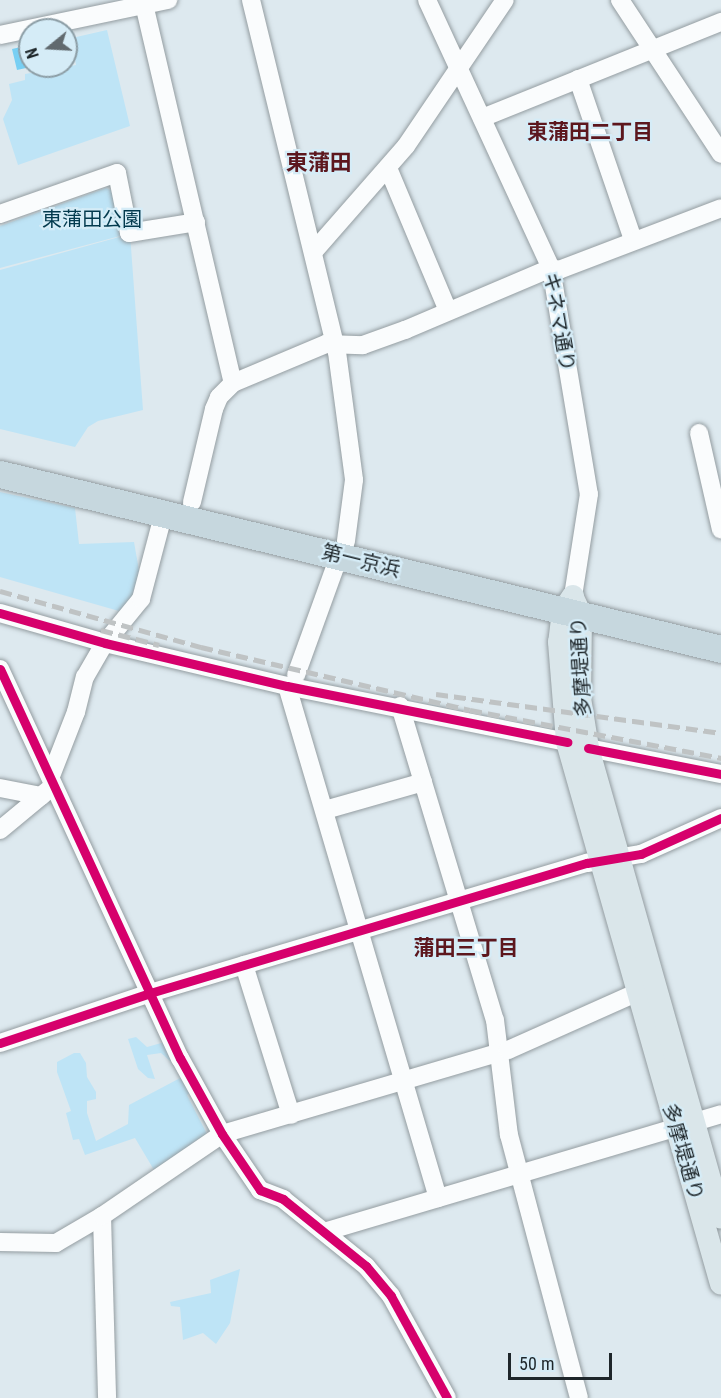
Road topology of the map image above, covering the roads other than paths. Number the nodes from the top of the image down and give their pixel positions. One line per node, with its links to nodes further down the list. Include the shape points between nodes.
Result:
1 (168, 0): 6 (street)
2 (251, 0): 19 (street, via 305,229)
3 (427, 0): 10 (street, キネマ通り)
4 (505, 0): 10 (street)
5 (620, 0): 9 (street)
6 (144, 2): 8 (street); 17 (street)
7 (721, 22): 9 (street)
8 (0, 35)
9 (651, 50): 11 (street); 13 (street)
10 (459, 70): 12 (street, キネマ通り); 14 (street)
11 (578, 79): 12 (street); 18 (street)
12 (482, 118): 20 (street, キネマ通り)
13 (721, 154)
14 (388, 168): 19 (street); 21 (street)
15 (721, 208): 18 (street)
16 (0, 214): 17 (street, via 117,172 129,233)
17 (196, 222): 23 (street)
18 (633, 240): 20 (street, via 559,270)
19 (315, 250): 22 (street)
20 (551, 268): 21 (street); 32 (street, キネマ通り, via 589,494)
21 (448, 311): 22 (street, via 363,345)
22 (335, 343): 23 (street); 31 (street, via 354,480)
23 (233, 383): 28 (street, via 219,397 214,409)
24 (699, 433): 27 (street)
25 (0, 458): 28 (highway, 第一京浜)
26 (0, 474): 29 (highway, 第一京浜)
27 (718, 491): 30 (street)
28 (192, 502): 31 (highway, 第一京浜)
29 (164, 512): 31 (highway, 第一京浜); 35 (street, via 141,599)
30 (721, 530)
31 (342, 548): 32 (highway, 第一京浜); 38 (street)
32 (572, 608): 34 (highway, 第一京浜); 36 (highway, 第一京浜); 40 (main road, 多摩堤通り, via 560,682); 41 (main road, 多摩堤通り)
33 (0, 613): 35 (street)
34 (721, 630)
35 (105, 643): 38 (street); 44 (street, via 85,677)
36 (721, 649)
37 (0, 669): 44 (street)
38 (291, 681): 39 (street); 46 (street)
39 (400, 706): 40 (street); 43 (street)
40 (567, 741): 49 (main road, 多摩堤通り)
41 (588, 748): 42 (street); 49 (main road, 多摩堤通り)
42 (721, 774)
43 (423, 782): 46 (street); 50 (street)
44 (48, 786): 45 (street); 48 (street); 54 (street)
45 (0, 788)
46 (325, 810): 51 (street)
47 (721, 818): 49 (street, via 641,854)
48 (0, 830)
49 (611, 860): 50 (street); 53 (main road, 多摩堤通り); 60 (main road, 多摩堤通り)
50 (460, 901): 51 (street); 56 (street)
51 (362, 930): 52 (street); 57 (street)
52 (244, 965): 54 (street); 59 (street)
53 (638, 992): 56 (street); 60 (main road, 多摩堤通り)
54 (150, 993): 55 (street); 61 (street)
55 (0, 1043)
56 (501, 1051): 57 (street); 62 (street, via 509,1135)
57 (406, 1081): 59 (street); 63 (street)
58 (721, 1114): 60 (street)
59 (291, 1115): 61 (street)
60 (686, 1126): 62 (street); 65 (main road, 多摩堤通り); 68 (main road, 多摩堤通り)
61 (222, 1134): 64 (street); 66 (street, via 260,1190 283,1199)
62 (519, 1174): 63 (street); 71 (street)
63 (438, 1198): 66 (street)
64 (102, 1216): 67 (street, via 56,1242); 69 (street)
65 (721, 1218)
66 (327, 1231): 70 (street, via 366,1266 391,1296)
67 (0, 1242)
68 (721, 1284)
69 (107, 1398)
70 (447, 1398)
71 (579, 1398)

